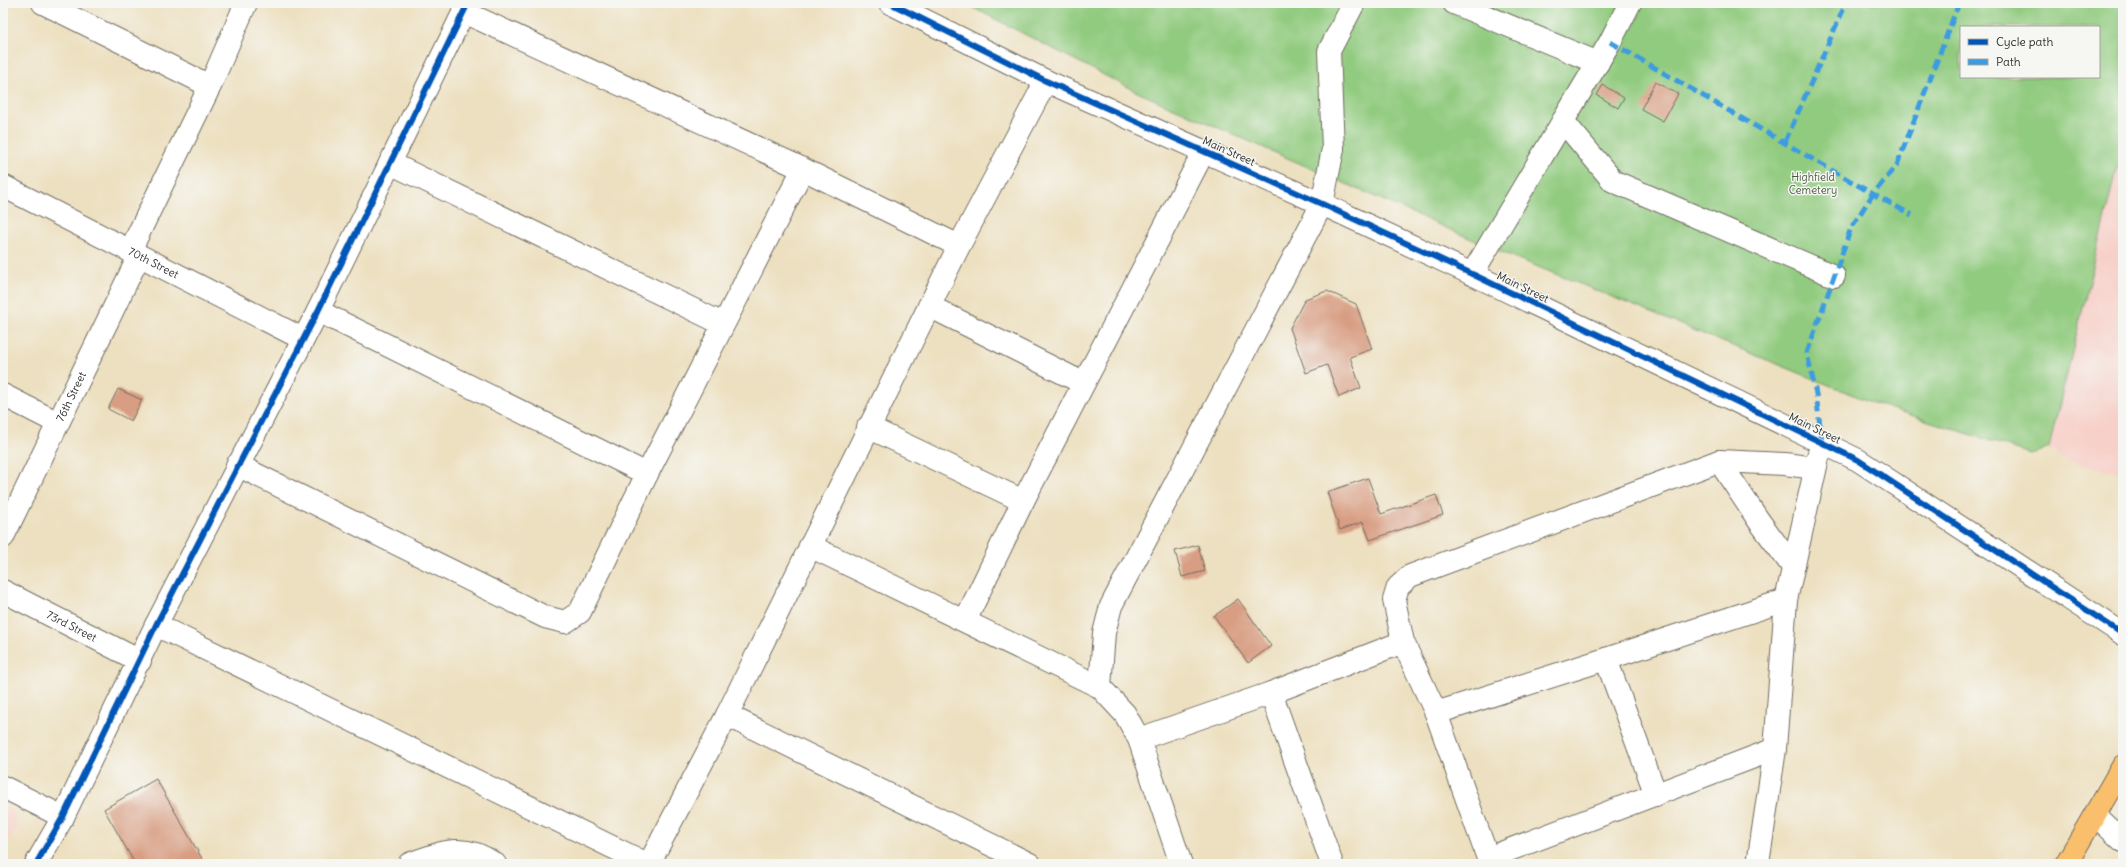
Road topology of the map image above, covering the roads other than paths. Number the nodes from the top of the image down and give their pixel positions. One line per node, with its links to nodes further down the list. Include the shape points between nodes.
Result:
1 (246, 3): 10 (street, 76th Street)
2 (890, 3): 9 (street, Main Street)
3 (1354, 3): 16 (street, via 1329,51 1332,149)
4 (1454, 3): 8 (street)
5 (1630, 3): 8 (street)
6 (54, 5): 10 (street)
7 (466, 8): 13 (street); 14 (street)
8 (1598, 62): 11 (street)
9 (1046, 82): 12 (street, Main Street); 17 (street)
10 (210, 86): 18 (street, 76th Street)
11 (1563, 121): 19 (street); 20 (street, via 1613,181)
12 (1204, 151): 16 (street, Main Street); 25 (street)
13 (390, 163): 22 (street); 23 (street)
14 (803, 170): 17 (street); 23 (street)
15 (3, 186): 18 (street, 70th Street)
16 (1322, 204): 19 (street, Main Street); 46 (street, via 1111,606 1104,633)
17 (959, 246): 21 (street)
18 (135, 253): 24 (street, 70th Street); 27 (street, 76th Street)
19 (1472, 274): 29 (street, Main Street)
20 (1834, 276)
21 (929, 306): 25 (street); 28 (street)
22 (318, 311): 24 (street); 33 (street)
23 (724, 324): 33 (street)
24 (303, 339): 31 (street)
25 (1083, 383): 34 (street)
26 (3, 395): 27 (street)
27 (58, 423): 35 (street, 76th Street)
28 (868, 427): 34 (street); 36 (street)
29 (1822, 442): 32 (street); 42 (street, Main Street, via 1858,460)
30 (1719, 461): 32 (street); 37 (street, via 1759,521); 43 (street, via 1410,576 1398,587 1394,600)
31 (237, 465): 33 (street, via 545,616 565,622 580,612); 41 (street)
32 (1815, 468): 37 (street)
33 (647, 474)
34 (1023, 501): 40 (street)
35 (3, 537)
36 (810, 546): 40 (street); 49 (street)
37 (1794, 567): 39 (street)
38 (3, 591): 45 (street, 73rd Street)
39 (1786, 600): 44 (street); 51 (street)
40 (965, 620): 46 (street)
41 (156, 625): 45 (street); 62 (street)
42 (2123, 634)
43 (1403, 642): 47 (street); 48 (street)
44 (1606, 659): 48 (street); 54 (street)
45 (140, 661): 56 (street)
46 (1100, 687): 50 (street, via 1125,714)
47 (1271, 693): 50 (street); 65 (street)
48 (1436, 713): 58 (street)
49 (727, 715): 62 (street); 63 (street)
50 (1139, 739): 64 (street)
51 (1775, 749): 54 (street); 66 (street)
52 (2123, 766): 55 (main road)
53 (3, 787): 56 (street)
54 (1656, 795): 58 (street)
55 (2095, 815): 57 (street); 67 (main road)
56 (63, 817): 59 (street)
57 (2123, 841)
58 (1489, 861)
59 (36, 864)
60 (409, 864): 61 (street, via 446,851 470,851)
61 (495, 864)
62 (648, 864)
63 (1030, 864)
64 (1181, 864)
65 (1332, 864)
66 (1758, 864)
67 (2066, 864)

